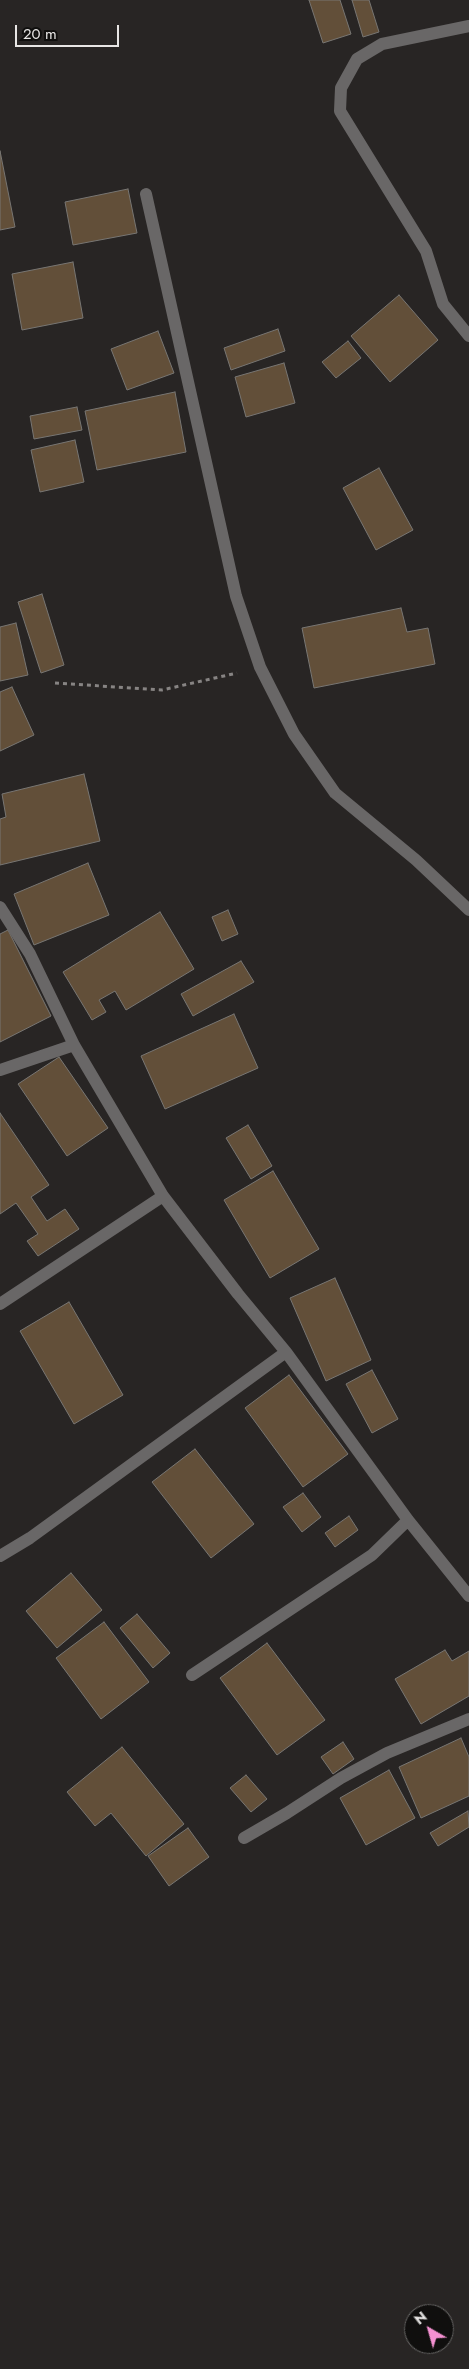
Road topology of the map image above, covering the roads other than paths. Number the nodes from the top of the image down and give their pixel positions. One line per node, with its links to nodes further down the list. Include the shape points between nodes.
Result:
1 (469, 26): 3 (street, via 382,44 357,59 341,88 340,111 426,251 443,304)
2 (146, 194): 5 (street, via 234,588 260,668 294,734 335,793 416,860)
3 (469, 336)
4 (0, 907): 6 (street, via 30,954)
5 (469, 910)
6 (74, 1045): 7 (street); 8 (street)
7 (0, 1070)
8 (164, 1196): 9 (street); 10 (street)
9 (0, 1304)
10 (286, 1352): 11 (street); 12 (street, via 30,1538)
11 (408, 1520): 13 (street); 14 (street, via 372,1555)
12 (0, 1556)
13 (469, 1596)
14 (192, 1675)
15 (469, 1719): 16 (street, via 387,1753)
16 (244, 1838)

